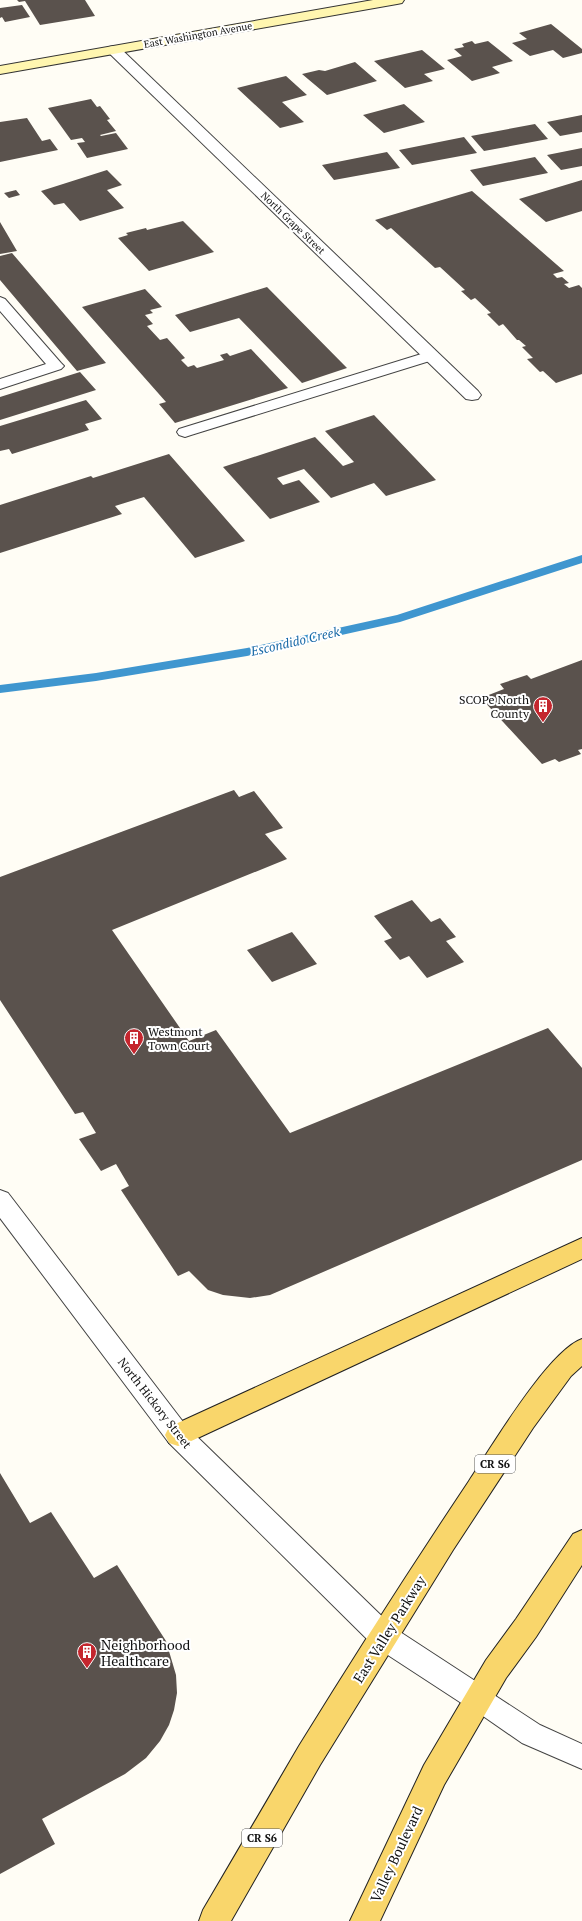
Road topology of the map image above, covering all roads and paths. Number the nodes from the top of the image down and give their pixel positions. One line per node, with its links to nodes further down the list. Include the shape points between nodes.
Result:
1 (397, 0): 2 (main road, East Washington Avenue)
2 (114, 50): 3 (main road, East Washington Avenue); 5 (street, North Grape Street)
3 (0, 70)
4 (0, 302): 6 (lane, via 56,366)
5 (431, 356): 7 (street, North Grape Street); 8 (lane)
6 (0, 384)
7 (472, 395)
8 (185, 432)
9 (0, 1200): 12 (street, North Hickory Street)
10 (582, 1248): 12 (main road)
11 (582, 1350): 14 (main road, East Valley Parkway / CR S6, via 562,1368 524,1420)
12 (178, 1435): 14 (street, North Hickory Street)
13 (582, 1542): 15 (main road, via 496,1669)
14 (384, 1637): 15 (street, North Hickory Street); 17 (main road, East Valley Parkway / CR S6, via 310,1755)
15 (479, 1699): 16 (lane, via 531,1734); 18 (main road, Valley Boulevard, via 427,1788)
16 (582, 1757)
17 (214, 1921)
18 (365, 1921)

